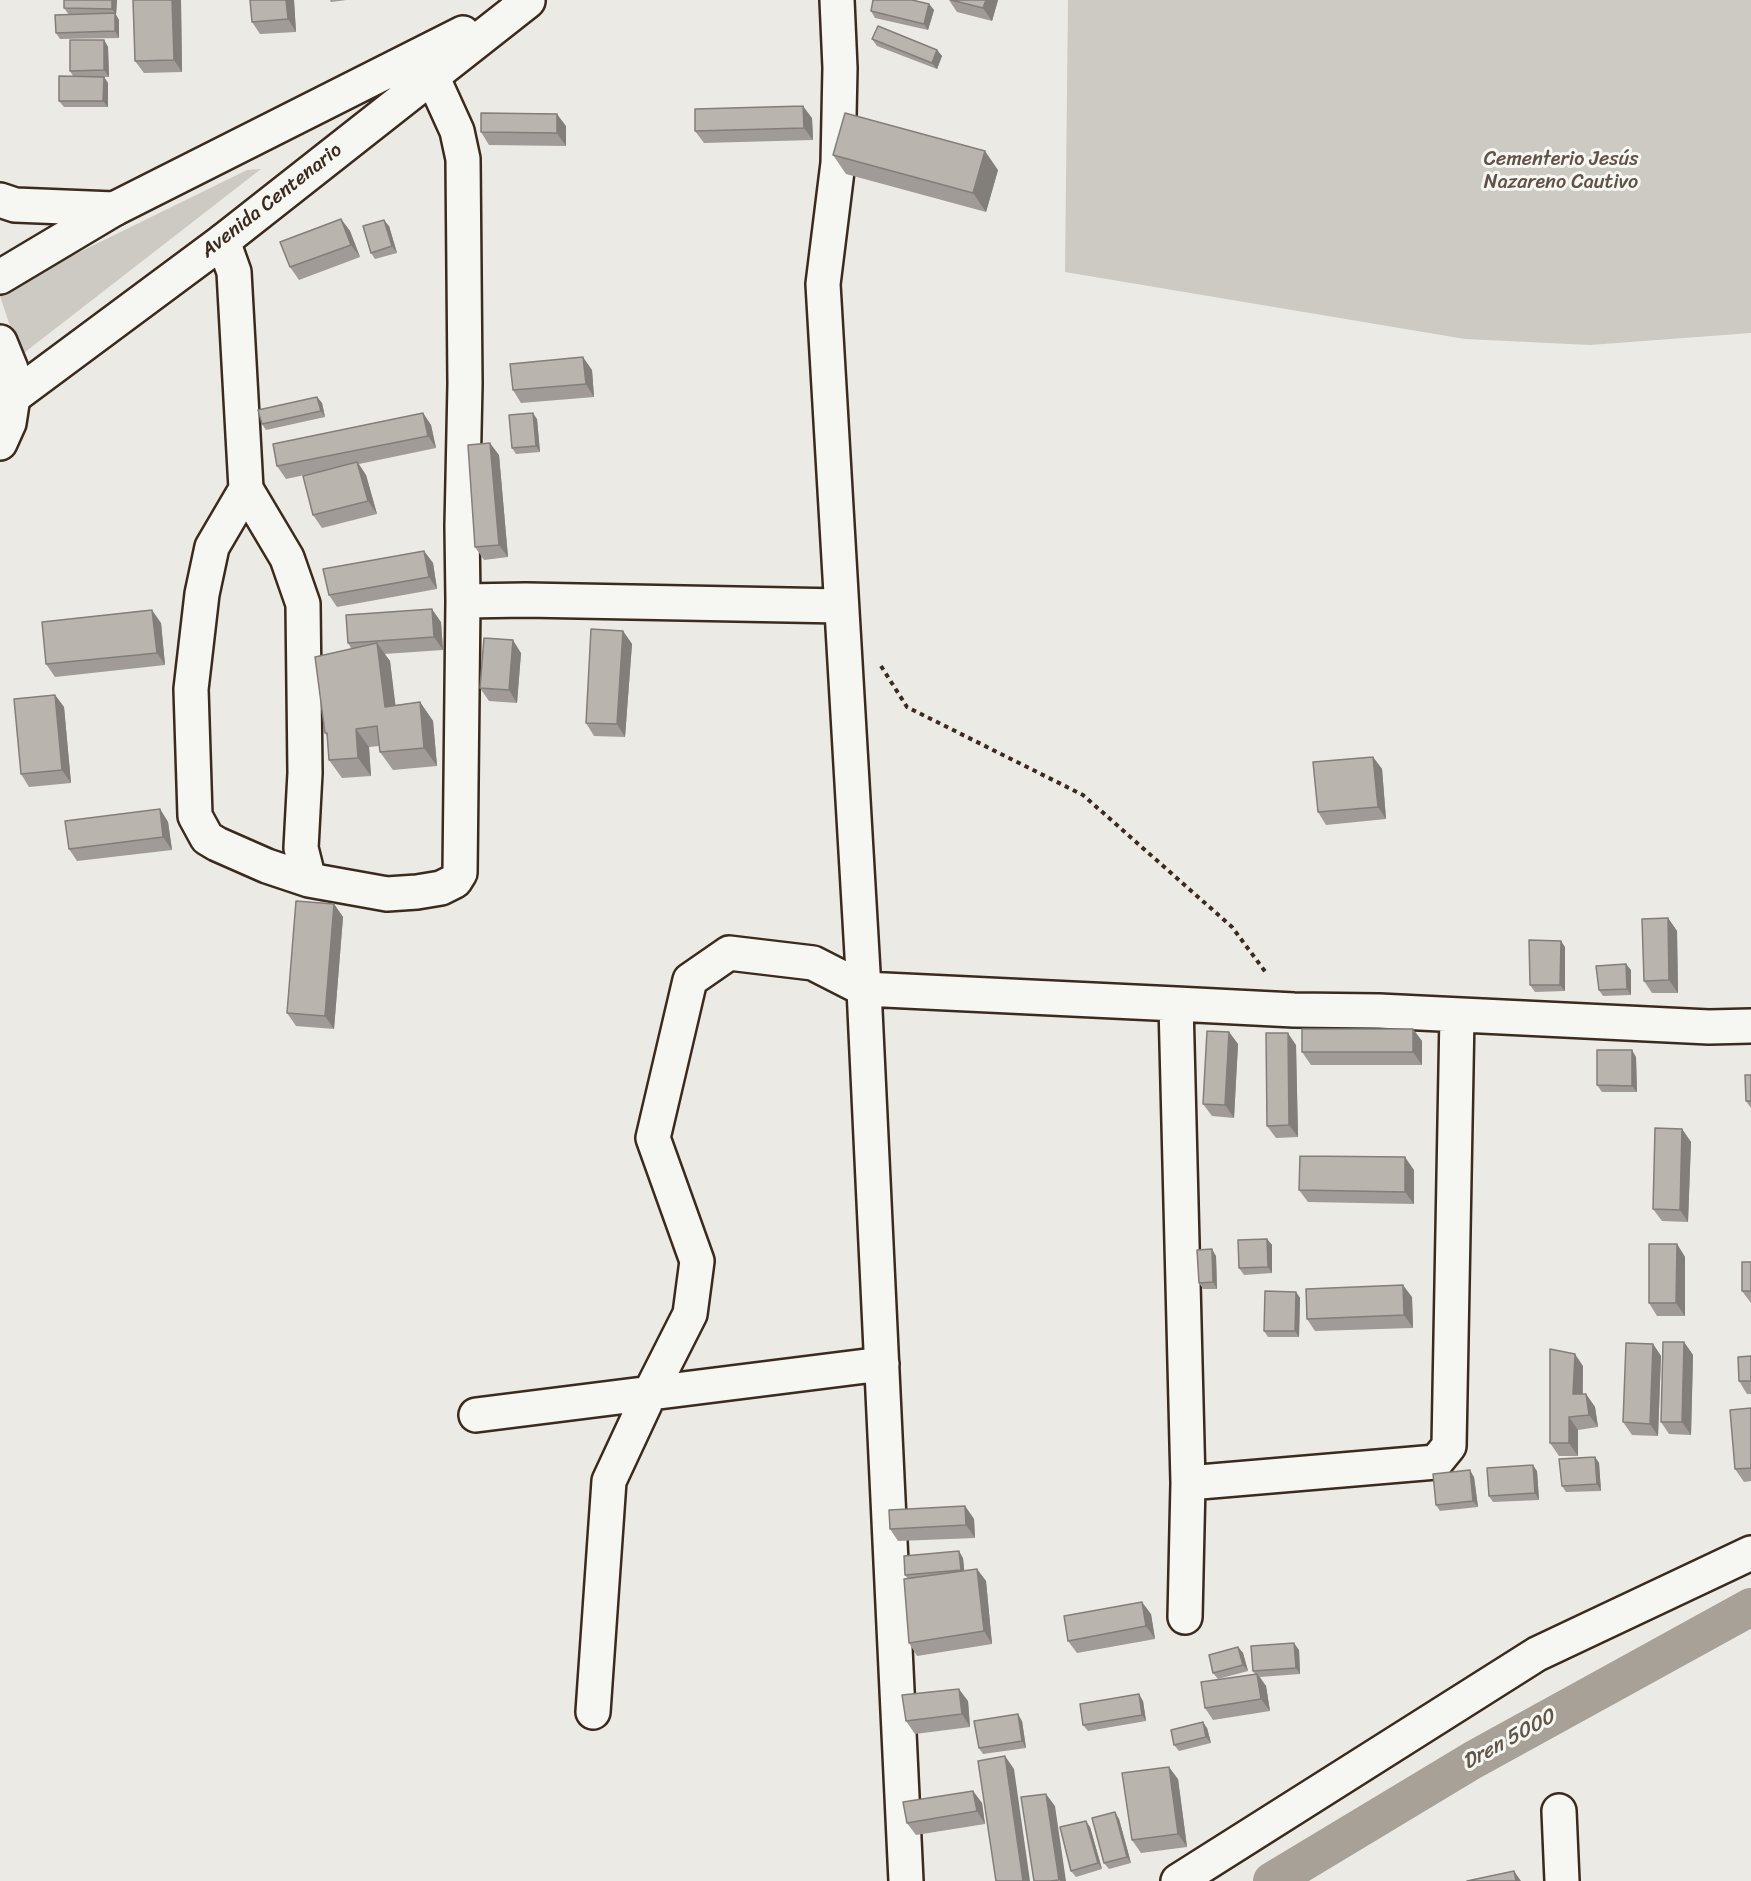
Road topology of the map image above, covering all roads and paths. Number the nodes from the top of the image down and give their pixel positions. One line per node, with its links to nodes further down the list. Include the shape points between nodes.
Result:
1 (528, 0): 3 (street, Avenida Centenario); 5 (street, Avenida Centenario)
2 (837, 0): 13 (street, via 838,163 823,284)
3 (432, 76): 6 (street, Avenida Centenario); 12 (street, via 457,131 463,159)
4 (0, 200): 5 (street, via 15,205)
5 (114, 209): 7 (street, Avenida Centenario)
6 (223, 241): 9 (street, Avenida Centenario); 11 (street, via 234,272)
7 (0, 277)
8 (0, 342): 9 (street, via 11,369)
9 (13, 398): 10 (street, via 9,423)
10 (0, 443)
11 (246, 489): 15 (street, via 287,558 303,604 306,773 301,848); 15 (street, via 212,547 202,594 191,688 195,816 207,837 217,844)
12 (463, 601): 13 (street); 15 (street, via 460,873 455,881 441,888 387,894)
13 (841, 606): 16 (street)
14 (877, 661): 18 (path, via 907,707 1083,795 1232,927)
15 (309, 880)
16 (864, 989): 17 (street); 21 (street); 22 (street, via 813,963 729,953 690,980 653,1138 697,1261 690,1314)
17 (1176, 1004): 18 (street); 24 (street)
18 (1294, 1010): 19 (street)
19 (1457, 1015): 20 (street); 24 (street, via 1449,1446 1436,1462)
20 (1751, 1026)
21 (882, 1364): 22 (street); 29 (street)
22 (650, 1393): 23 (street); 27 (street, via 609,1481)
23 (476, 1415)
24 (1188, 1483): 26 (street)
25 (1751, 1553): 30 (street, via 1537,1654)
26 (1185, 1617)
27 (593, 1712)
28 (1559, 1811): 31 (street)
29 (906, 1881)
30 (1178, 1881)
31 (1562, 1881)

